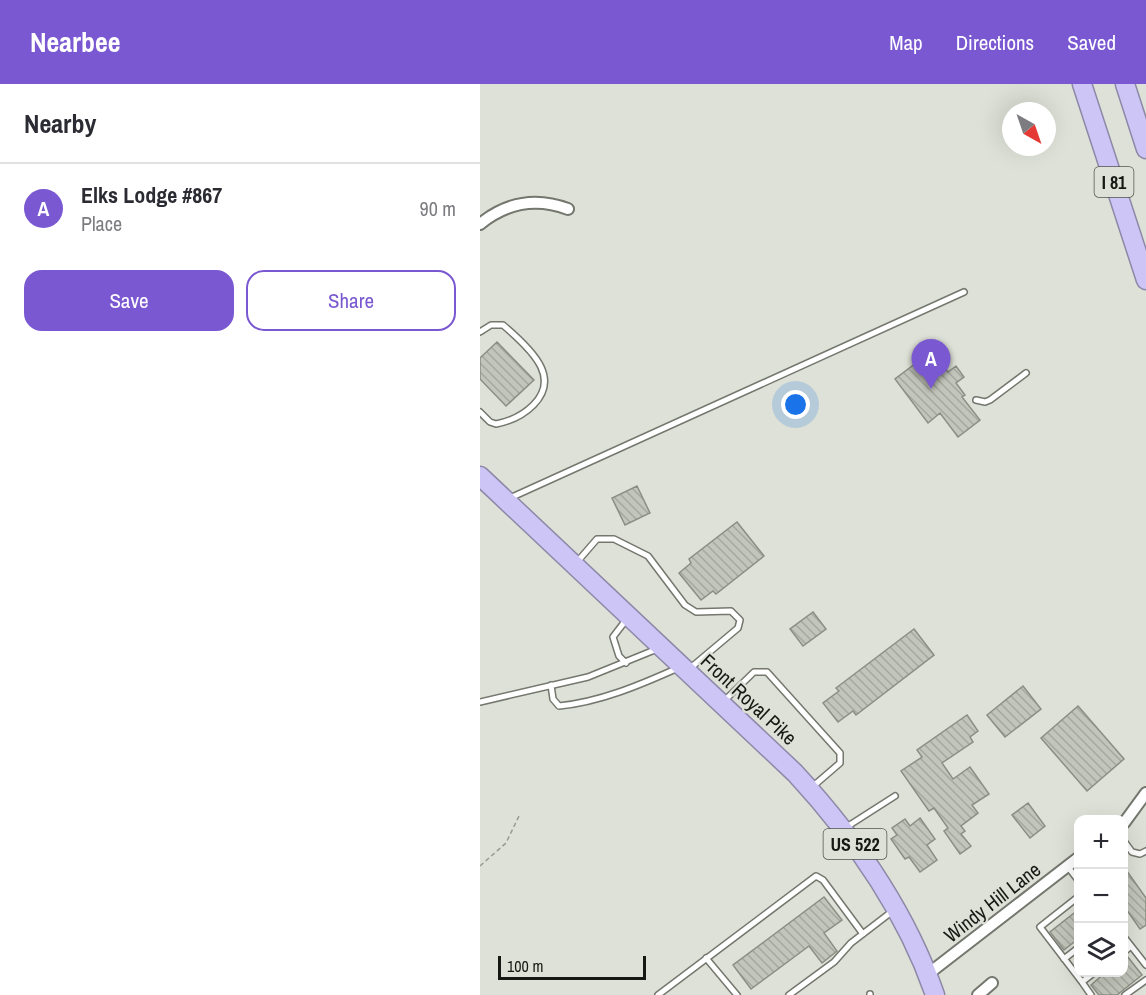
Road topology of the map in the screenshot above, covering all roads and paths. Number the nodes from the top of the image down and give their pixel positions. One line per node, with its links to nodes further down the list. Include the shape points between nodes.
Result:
1 (1082, 84): 6 (highway, I 81)
2 (1125, 84): 3 (highway, I 81)
3 (1146, 149)
4 (568, 209): 5 (street, via 527,202 501,210)
5 (480, 224)
6 (1146, 280)
7 (964, 292): 13 (lane)
8 (480, 333): 11 (lane, via 491,325 503,325 539,364 543,380 537,403 522,414 493,424)
9 (1026, 373): 10 (lane, via 990,400)
10 (976, 400)
11 (480, 412)
12 (480, 476): 13 (highway, Front Royal Pike / US 522)
13 (506, 500): 14 (highway, Front Royal Pike / US 522)
14 (574, 565): 15 (highway, Front Royal Pike / US 522); 18 (lane, via 597,539 614,539 648,556 685,605 696,612 730,610 740,620 738,628)
15 (629, 617): 16 (highway, Front Royal Pike / US 522); 17 (lane, via 613,637 619,656)
16 (662, 647): 17 (lane); 18 (highway, Front Royal Pike / US 522)
17 (626, 663): 19 (lane)
18 (684, 669): 19 (lane, via 580,704 559,706 553,699); 21 (highway, Front Royal Pike / US 522)
19 (551, 685): 20 (lane)
20 (480, 702)
21 (722, 704): 22 (highway, Front Royal Pike / US 522); 22 (lane, via 754,672 767,672 840,753 840,763)
22 (810, 789): 27 (highway, Front Royal Pike / US 522)
23 (1146, 793): 26 (street)
24 (895, 796): 27 (lane)
25 (520, 814): 31 (path, via 506,843)
26 (1128, 818)
27 (844, 829): 35 (highway, Front Royal Pike / US 522)
28 (1128, 846): 29 (lane, via 1140,854)
29 (1146, 851)
30 (1074, 862): 32 (street, Windy Hill Lane)
31 (480, 866)
32 (1068, 867): 33 (lane); 44 (street, Windy Hill Lane)
33 (1074, 875)
34 (1074, 900): 42 (lane, via 1040,927)
35 (896, 909): 36 (lane); 44 (highway, Front Royal Pike / US 522)
36 (863, 934): 41 (lane, via 816,876); 51 (lane, via 834,962)
37 (1128, 942): 38 (lane)
38 (1131, 946): 39 (lane); 43 (lane)
39 (1128, 949)
40 (1074, 951): 42 (lane)
41 (706, 958): 49 (lane); 50 (lane)
42 (1064, 959): 47 (lane)
43 (1146, 965)
44 (928, 974): 52 (highway, Front Royal Pike / US 522)
45 (1088, 977): 47 (lane)
46 (1146, 980): 55 (lane)
47 (1082, 982): 54 (lane)
48 (992, 983): 53 (street)
49 (658, 995)
50 (737, 995)
51 (789, 995)
52 (935, 995)
53 (978, 995)
54 (1091, 995)
55 (1125, 995)

